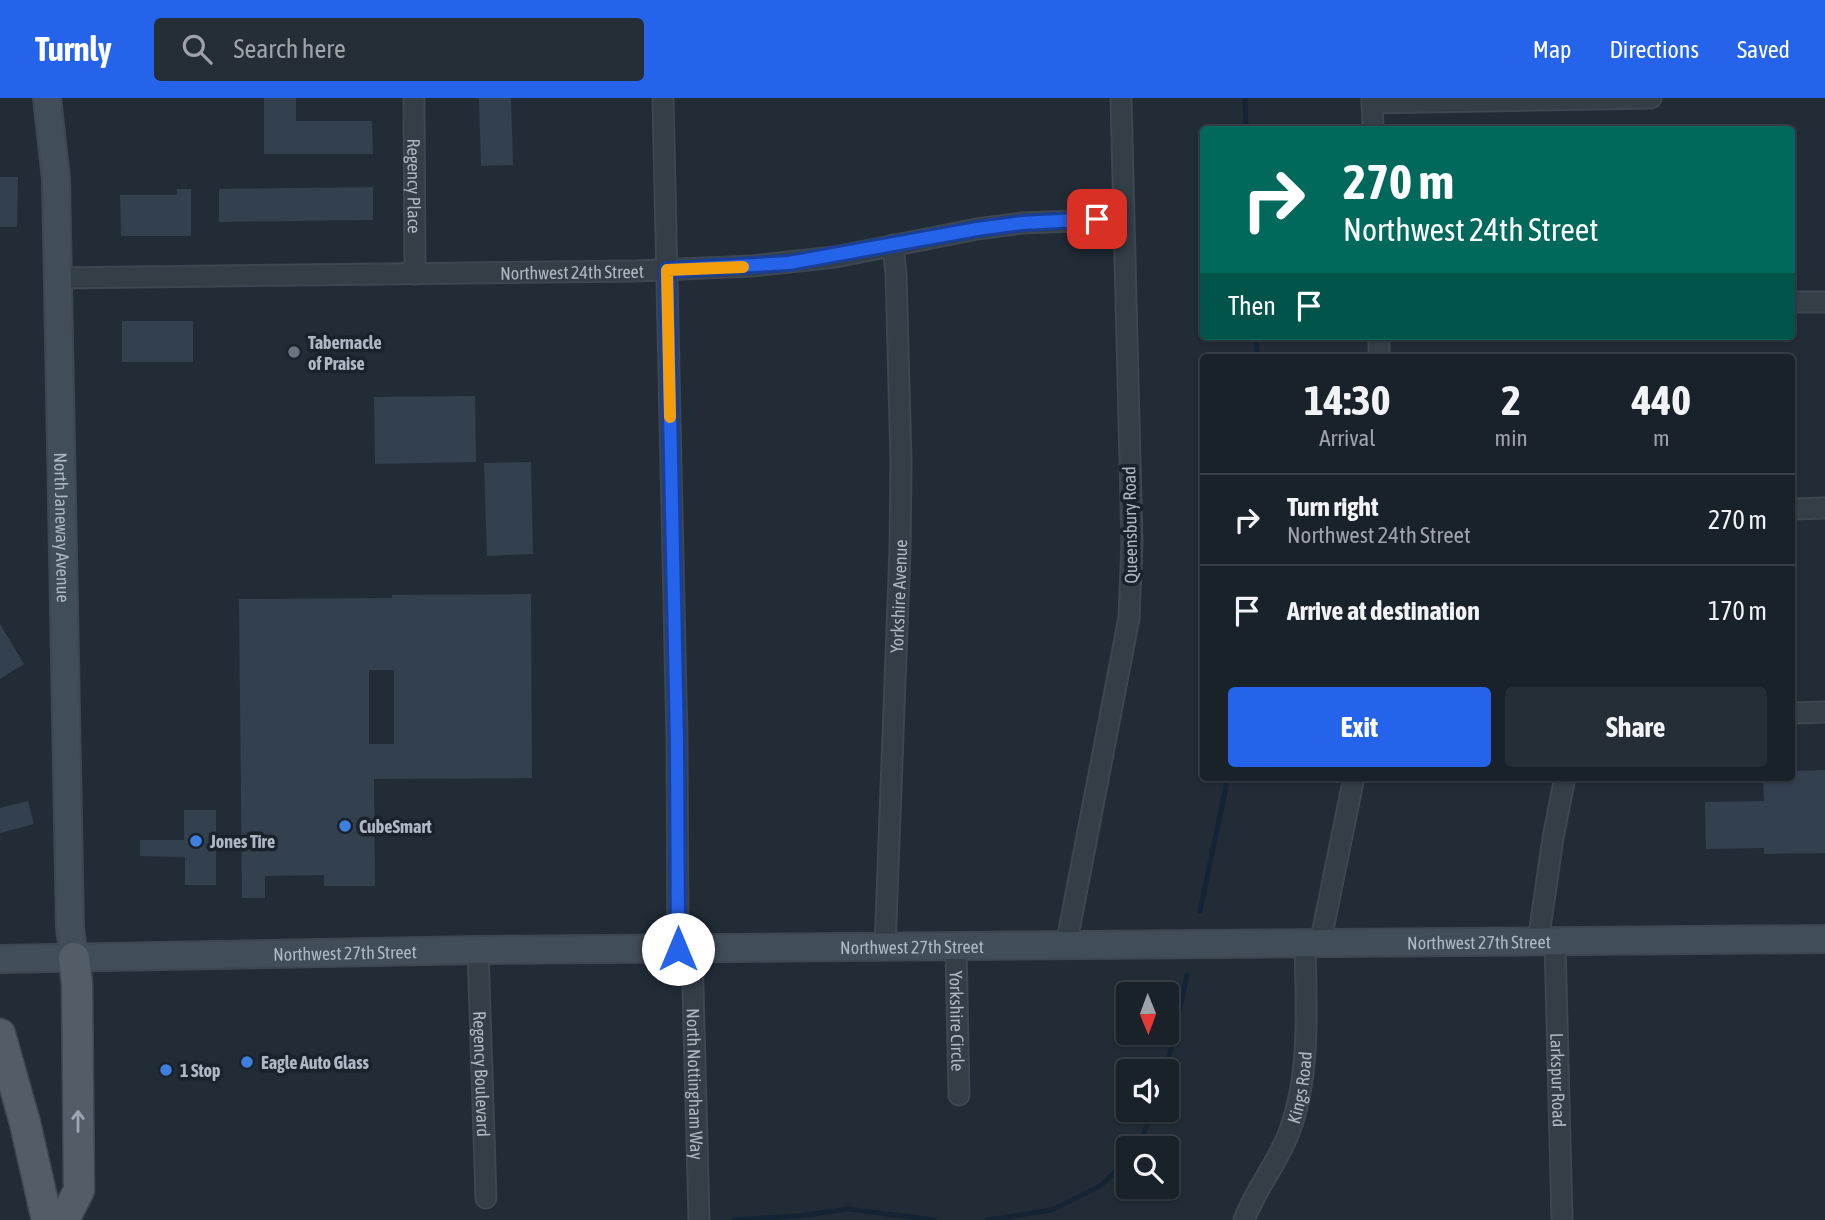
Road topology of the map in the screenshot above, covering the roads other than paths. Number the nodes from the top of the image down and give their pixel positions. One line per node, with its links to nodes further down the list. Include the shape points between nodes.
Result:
1 (47, 98): 12 (main road, North Janeway Avenue, via 57,179)
2 (414, 98): 11 (street, Regency Place)
3 (663, 98): 10 (street, North Nottingham Way)
4 (1121, 98): 8 (street, Queensbury Road)
5 (1651, 98): 6 (street)
6 (1372, 100): 7 (street)
7 (1373, 126)
8 (1124, 219): 9 (street, Northwest 24th Street, via 1022,223); 24 (street, Queensbury Road, via 1132,541 1129,618)
9 (893, 245): 10 (street, Northwest 24th Street, via 789,263); 26 (street, Yorkshire Avenue, via 900,536)
10 (667, 270): 11 (street, Northwest 24th Street); 27 (street, North Nottingham Way)
11 (415, 274): 12 (street, Northwest 24th Street)
12 (58, 278): 29 (main road, North Janeway Avenue, via 69,916)
13 (1795, 302): 14 (street)
14 (1825, 302)
15 (1825, 508): 16 (street)
16 (1795, 509)
17 (1825, 712): 18 (street)
18 (1795, 713)
19 (1353, 781): 23 (street, Kings Road)
20 (1564, 781): 22 (street, Larkspur Road, via 1553,838)
21 (1825, 940): 22 (main road, Northwest 27th Street)
22 (1546, 942): 23 (main road, Northwest 27th Street); 38 (street, Larkspur Road)
23 (1312, 944): 24 (main road, Northwest 27th Street); 37 (street, Kings Road, via 1299,1097 1290,1131)
24 (1066, 946): 25 (main road, Northwest 27th Street)
25 (956, 947): 26 (main road, Northwest 27th Street); 32 (street, Yorkshire Circle)
26 (885, 948): 27 (main road, Northwest 27th Street)
27 (685, 949): 28 (main road, Northwest 27th Street); 36 (street, North Nottingham Way)
28 (478, 950): 29 (main road, Northwest 27th Street); 33 (street, Regency Boulevard)
29 (74, 958): 30 (main road, Northwest 27th Street); 35 (main road, one-way to 29, via 79,1190)
30 (0, 959)
31 (0, 1034): 34 (main road)
32 (959, 1095)
33 (486, 1198)
34 (47, 1220)
35 (64, 1220)
36 (699, 1220)
37 (1244, 1220)
38 (1562, 1220)

